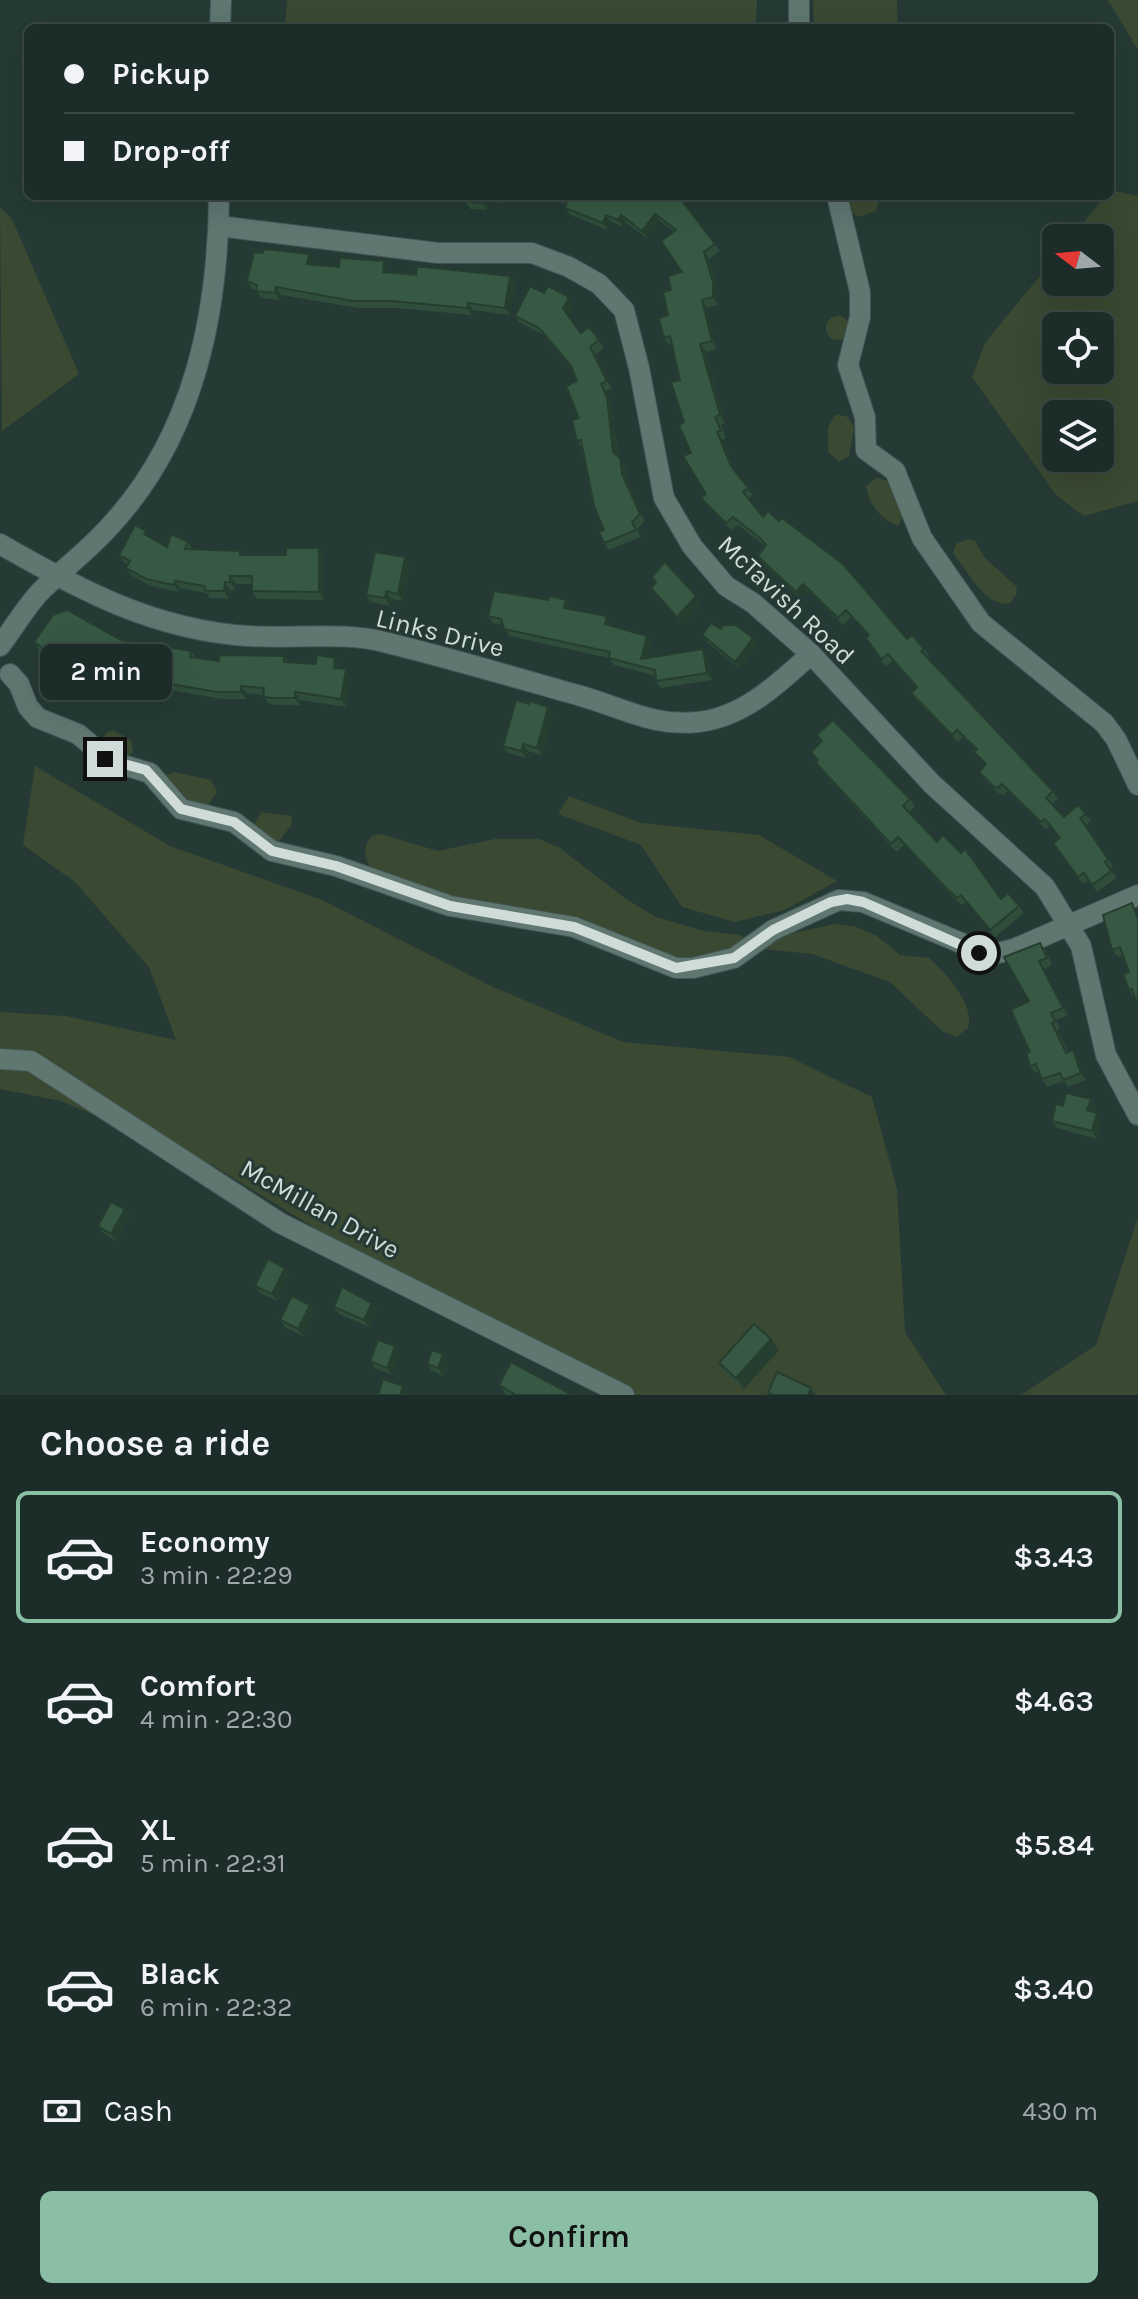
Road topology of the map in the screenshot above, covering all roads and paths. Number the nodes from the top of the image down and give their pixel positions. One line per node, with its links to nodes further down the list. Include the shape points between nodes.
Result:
1 (221, 0): 3 (street)
2 (799, 0): 4 (street)
3 (220, 24)
4 (799, 24)
5 (219, 200): 7 (street)
6 (838, 200): 13 (street, via 860,292 860,317 848,365 865,417 866,450 895,471 922,538 981,623 1104,723)
7 (219, 226): 9 (street, via 204,349 160,462 112,525); 11 (street, McTavish Road, via 438,253 532,253 599,284 624,310 664,498 692,546 726,586)
8 (0, 544): 9 (street, Links Drive)
9 (57, 577): 10 (street); 11 (street, Links Drive, via 91,596 175,624 246,636 383,641 603,703 652,722 699,722 731,714 760,698)
10 (0, 646)
11 (811, 654): 15 (street, McTavish Road, via 932,784 1045,887)
12 (10, 674): 15 (street, via 38,718 78,734 110,761 150,773 181,809 234,822 272,851 336,866 450,906 574,927 676,968 734,958 773,930 847,899 990,955)
13 (1138, 785)
14 (1138, 895): 15 (street)
15 (1067, 923): 17 (street, McTavish Road, via 1081,946 1106,1055)
16 (0, 1059): 18 (street, McMillan Drive, via 31,1061 280,1223)
17 (1138, 1115)
18 (624, 1395)

